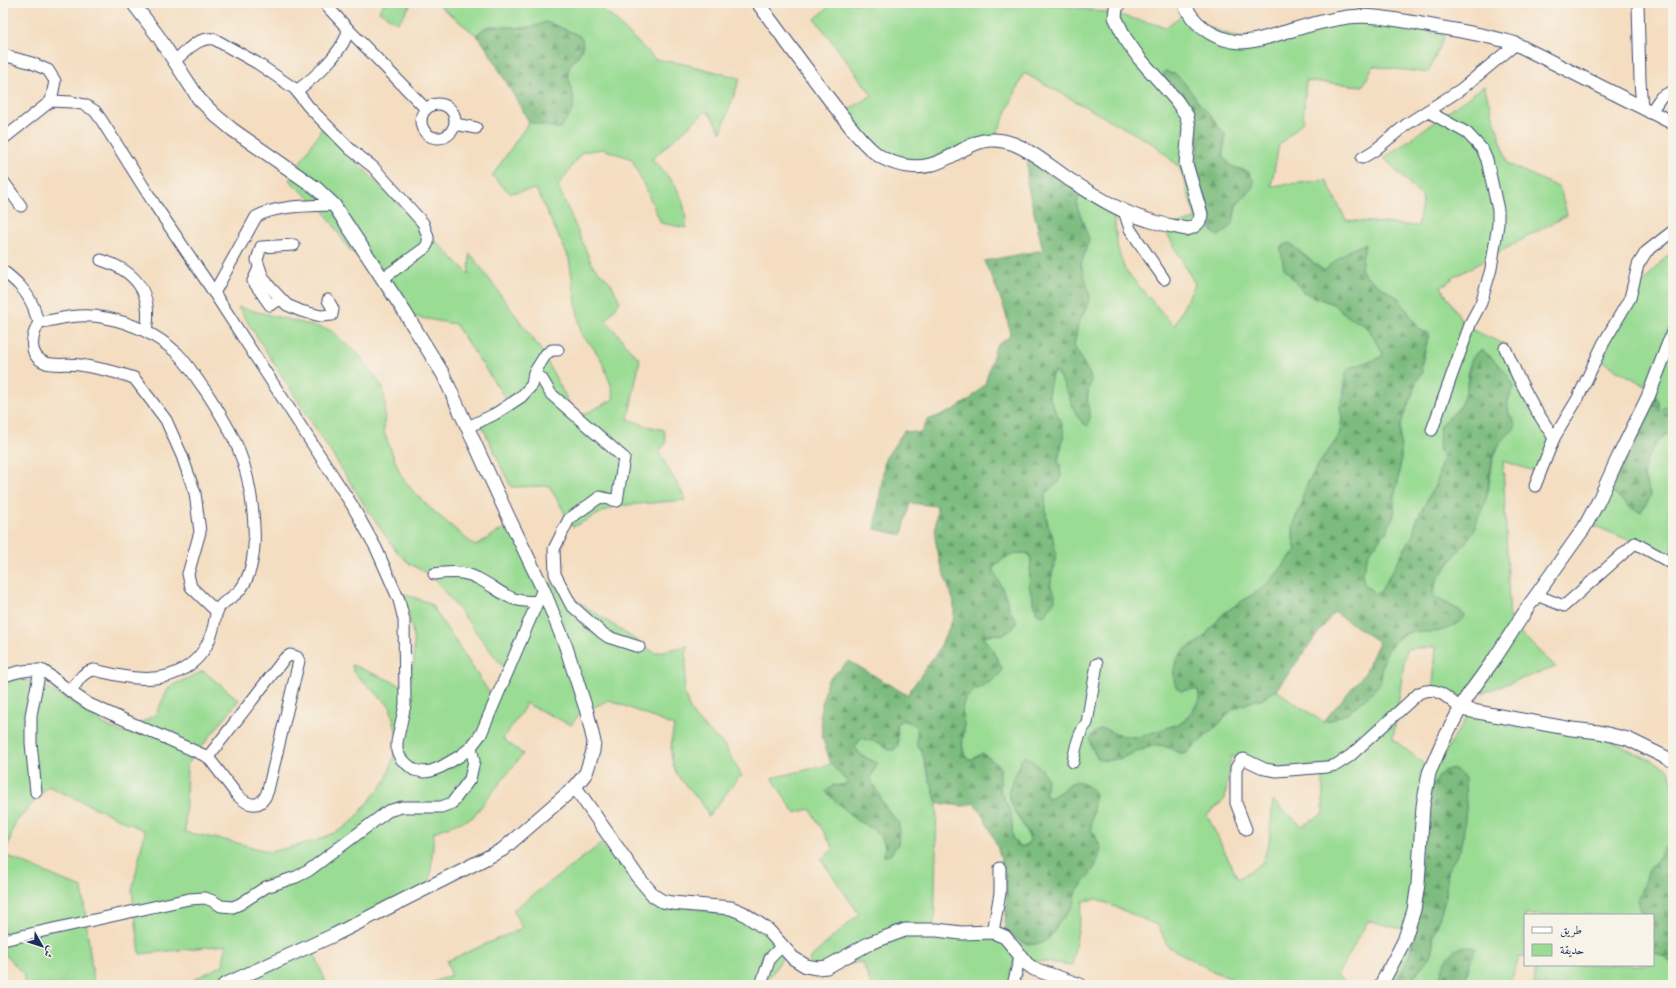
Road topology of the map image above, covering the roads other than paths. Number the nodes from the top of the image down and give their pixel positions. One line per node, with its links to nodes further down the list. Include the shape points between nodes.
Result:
1 (133, 3): 10 (street)
2 (324, 3): 7 (street)
3 (758, 3): 25 (street, via 854,131 882,158 904,165 929,166 987,139 1004,141 1026,150 1091,193)
4 (1120, 3): 25 (street, via 1116,8 1115,17 1125,38 1186,116 1189,128 1186,164 1201,217 1195,226 1186,229)
5 (1184, 3): 8 (street, via 1195,21 1206,30 1233,42 1244,42 1349,17 1372,17 1465,31)
6 (1638, 3): 15 (street, via 1640,81)
7 (348, 29): 11 (street, via 340,49 304,85); 14 (street)
8 (1516, 44): 15 (street); 16 (street, via 1460,90)
9 (3, 55): 13 (street, via 48,70 55,81)
10 (174, 61): 11 (street, via 200,40 214,39 257,63); 23 (street, via 199,99 216,116 250,143 316,188)
11 (295, 89): 32 (street, via 350,149 373,167 427,231 428,243 425,248)
12 (1673, 91): 15 (street)
13 (51, 101): 20 (street); 34 (street, via 85,105 102,121)
14 (426, 109): 18 (street, via 442,104 454,115); 18 (street, via 421,117 421,126 426,134 434,139 444,138)
15 (1646, 110): 17 (street)
16 (1427, 111): 21 (street); 43 (street, via 1467,133 1482,149 1487,160 1498,210 1491,269 1481,303 1471,322)
17 (1673, 123)
18 (455, 124): 19 (street)
19 (476, 128)
20 (3, 139)
21 (1362, 158)
22 (3, 181): 24 (street)
23 (334, 205): 28 (street, via 264,212 256,217); 32 (street)
24 (21, 206)
25 (1124, 211): 33 (street, via 1130,229)
26 (1673, 231): 44 (street, via 1646,252 1638,265 1630,298 1606,338 1578,398)
27 (294, 245): 29 (street, via 261,247)
28 (239, 248): 29 (street, via 245,253); 34 (street)
29 (258, 256): 35 (street, via 256,260 269,286 287,305 321,316 332,315 334,309)
30 (101, 260): 37 (street, via 133,278 142,289 147,303)
31 (3, 271): 36 (street, via 24,289)
32 (382, 279): 42 (street, via 443,374)
33 (1164, 279)
34 (214, 293): 57 (street, via 352,506 376,548 399,600 404,620 405,644 405,705 396,742 401,760 414,770 431,771 452,761)
35 (328, 300)
36 (40, 321): 37 (street, via 92,316 119,321); 50 (street, via 34,332 32,345 39,358 46,363 78,364 134,378 166,420 195,493 200,532 188,574 191,586)
37 (146, 331): 50 (street, via 187,364 235,439 247,474 254,523 253,560 240,590)
38 (1673, 332): 49 (street, via 1648,397 1598,502 1584,528)
39 (1505, 348): 44 (street, via 1534,407)
40 (558, 350): 41 (street, via 546,354)
41 (534, 373): 42 (street, via 532,385 521,397); 51 (street, via 542,379 551,394 624,458 616,501 600,497 569,519 554,549 555,574 571,606 601,632 608,637)
42 (468, 427): 48 (street)
43 (1432, 430)
44 (1554, 438): 45 (street)
45 (1535, 486)
46 (1673, 564): 49 (street, via 1635,544 1564,606)
47 (434, 574): 48 (street, via 462,573 477,578 520,602)
48 (540, 595): 57 (street, via 481,734); 61 (street, via 565,644 594,742 586,773)
49 (1536, 595): 56 (street)
50 (216, 611): 55 (street, via 212,636 204,650 194,662 181,671 153,678 137,678 88,671)
51 (639, 646)
52 (1097, 664): 60 (street, via 1087,723 1083,727 1074,752)
53 (40, 670): 54 (street); 55 (street); 62 (street, via 31,715)
54 (3, 677)
55 (70, 692): 58 (street, via 89,704)
56 (1461, 708): 59 (street, via 1628,739); 63 (street, via 1439,692 1428,690 1420,693 1344,761 1332,766 1277,771 1241,760 1236,768 1236,803); 73 (street, via 1429,773 1423,806 1414,910 1404,941)
57 (471, 747): 66 (street, via 474,761 470,779 452,803 442,807 402,807 388,811 308,871 266,888 240,904 227,907 205,898 189,898)
58 (208, 757): 58 (street, via 242,800 254,804 260,804 265,800 298,664 297,657 290,655 284,659)
59 (1673, 761)
60 (1073, 762)
61 (575, 787): 67 (street, via 637,876 654,896 672,903 731,908 756,921); 69 (street, via 502,850 334,935)
62 (36, 792)
63 (1246, 829)
64 (1000, 868): 65 (street, via 1000,893)
65 (993, 932): 67 (street, via 905,930 870,943 827,967 817,968 799,962); 68 (street, via 1006,937)
66 (3, 940)
67 (782, 946): 70 (street, via 770,958)
68 (1020, 956): 71 (street); 72 (street, via 1034,969)
69 (224, 985)
70 (761, 985)
71 (1013, 985)
72 (1080, 985)
73 (1381, 985)

